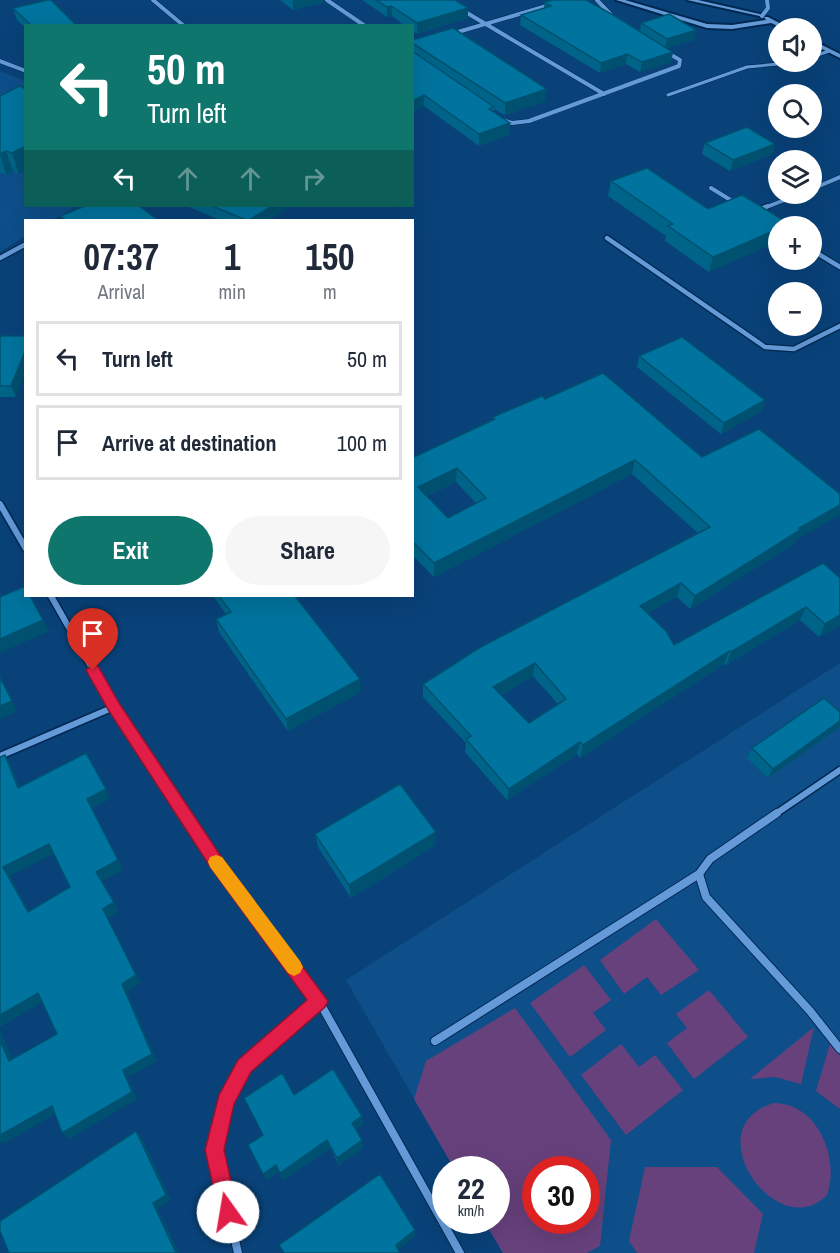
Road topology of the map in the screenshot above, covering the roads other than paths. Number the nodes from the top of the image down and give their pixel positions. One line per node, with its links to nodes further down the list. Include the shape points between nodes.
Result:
1 (153, 0): 14 (street)
2 (327, 0): 15 (street)
3 (597, 0): 16 (street)
4 (619, 0): 12 (street, via 707,26)
5 (690, 0): 10 (street)
6 (725, 0): 10 (street)
7 (767, 0): 10 (street, via 768,8)
8 (559, 3): 13 (street)
9 (456, 6): 13 (street)
10 (762, 16): 11 (street)
11 (768, 19)
12 (768, 22)
13 (485, 23): 17 (street); 26 (street)
14 (182, 24)
15 (362, 24)
16 (619, 25)
17 (444, 36)
18 (657, 47): 26 (street, via 682,63)
19 (822, 47): 20 (street)
20 (829, 51): 21 (lane); 22 (street)
21 (822, 53)
22 (840, 56)
23 (0, 62): 25 (street)
24 (768, 65): 27 (lane, via 747,67)
25 (24, 70)
26 (604, 94): 28 (street, via 522,123)
27 (668, 95)
28 (498, 117)
29 (840, 177): 30 (street)
30 (822, 185)
31 (711, 188): 33 (street)
32 (775, 204): 34 (street, via 752,213)
33 (742, 207)
34 (761, 218)
35 (607, 238): 40 (street, via 765,347 794,349)
36 (24, 245): 38 (street)
37 (822, 256): 39 (street)
38 (0, 258)
39 (840, 267)
40 (840, 326)
41 (0, 504): 42 (street)
42 (24, 546)
43 (52, 597): 44 (street)
44 (114, 707): 45 (street); 48 (street, via 217,863)
45 (0, 756)
46 (840, 770): 47 (street, via 710,859)
47 (699, 874): 49 (street); 50 (street, via 706,897)
48 (319, 1001): 51 (street, via 244,1066 225,1102 214,1150); 52 (street)
49 (435, 1041)
50 (840, 1049)
51 (238, 1253)
52 (460, 1253)

